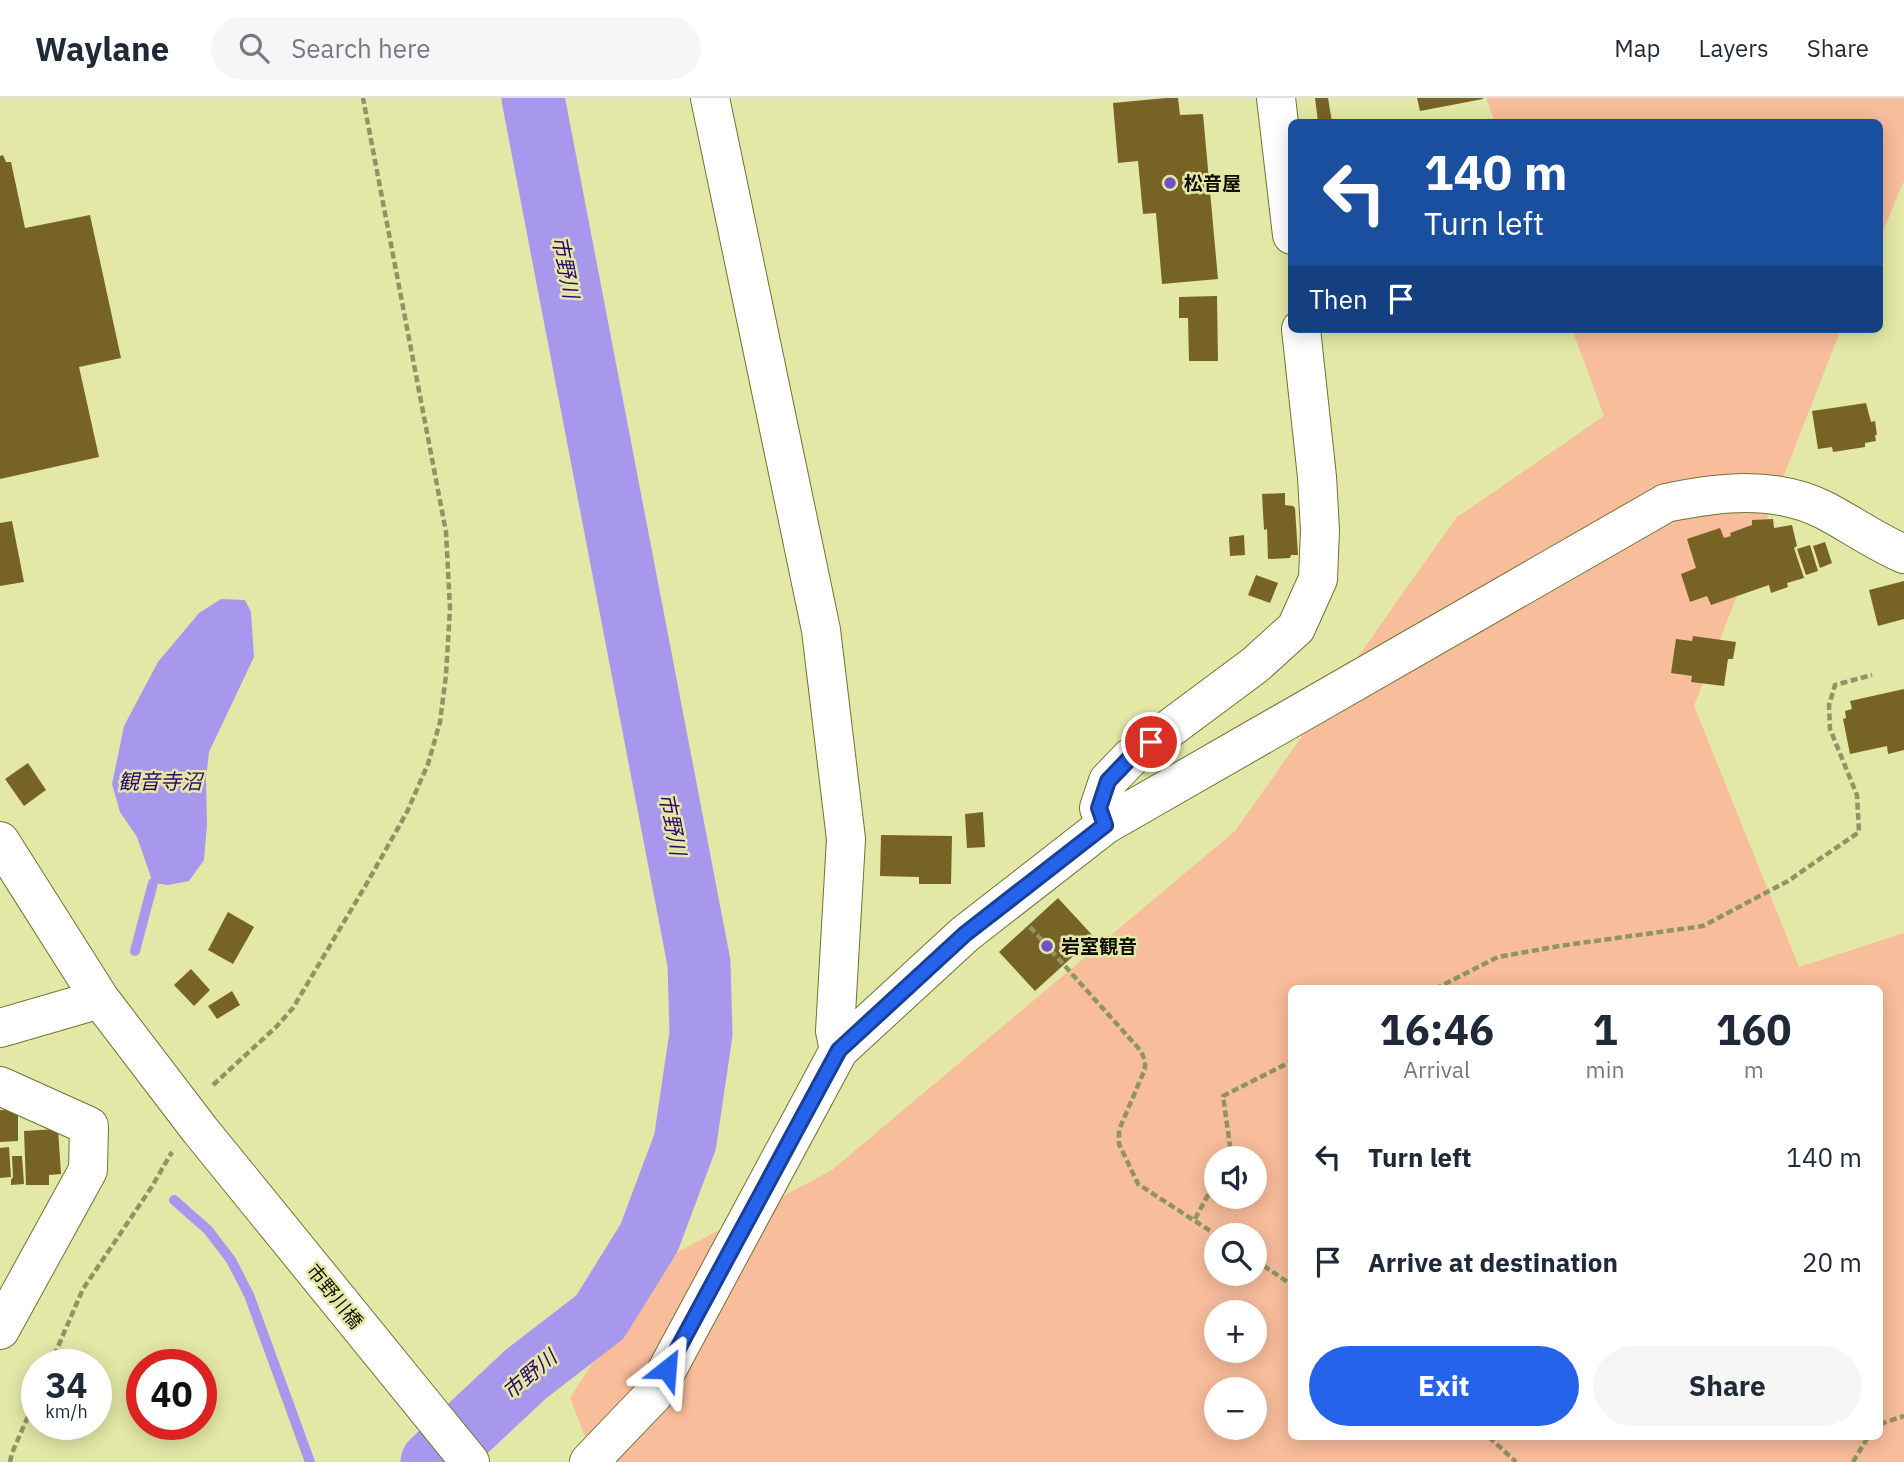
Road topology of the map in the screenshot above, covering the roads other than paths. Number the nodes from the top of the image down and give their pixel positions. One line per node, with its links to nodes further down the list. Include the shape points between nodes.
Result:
1 (710, 98): 10 (street, via 821,630 846,839 835,1031)
2 (1276, 98): 3 (street)
3 (1288, 201)
4 (1301, 333): 6 (street, via 1318,490 1318,579 1296,628 1255,665 1130,758 1108,781 1099,808)
5 (1904, 554): 6 (street, via 1822,509 1784,496 1745,492 1666,503)
6 (1105, 825): 10 (street, via 965,934)
7 (0, 841): 8 (street, 市野川橋)
8 (100, 999): 9 (street); 13 (street, 市野川橋)
9 (0, 1028)
10 (839, 1050): 14 (street, via 654,1394)
11 (0, 1086): 12 (street, via 89,1126 88,1170)
12 (1, 1326)
13 (470, 1462)
14 (589, 1462)

